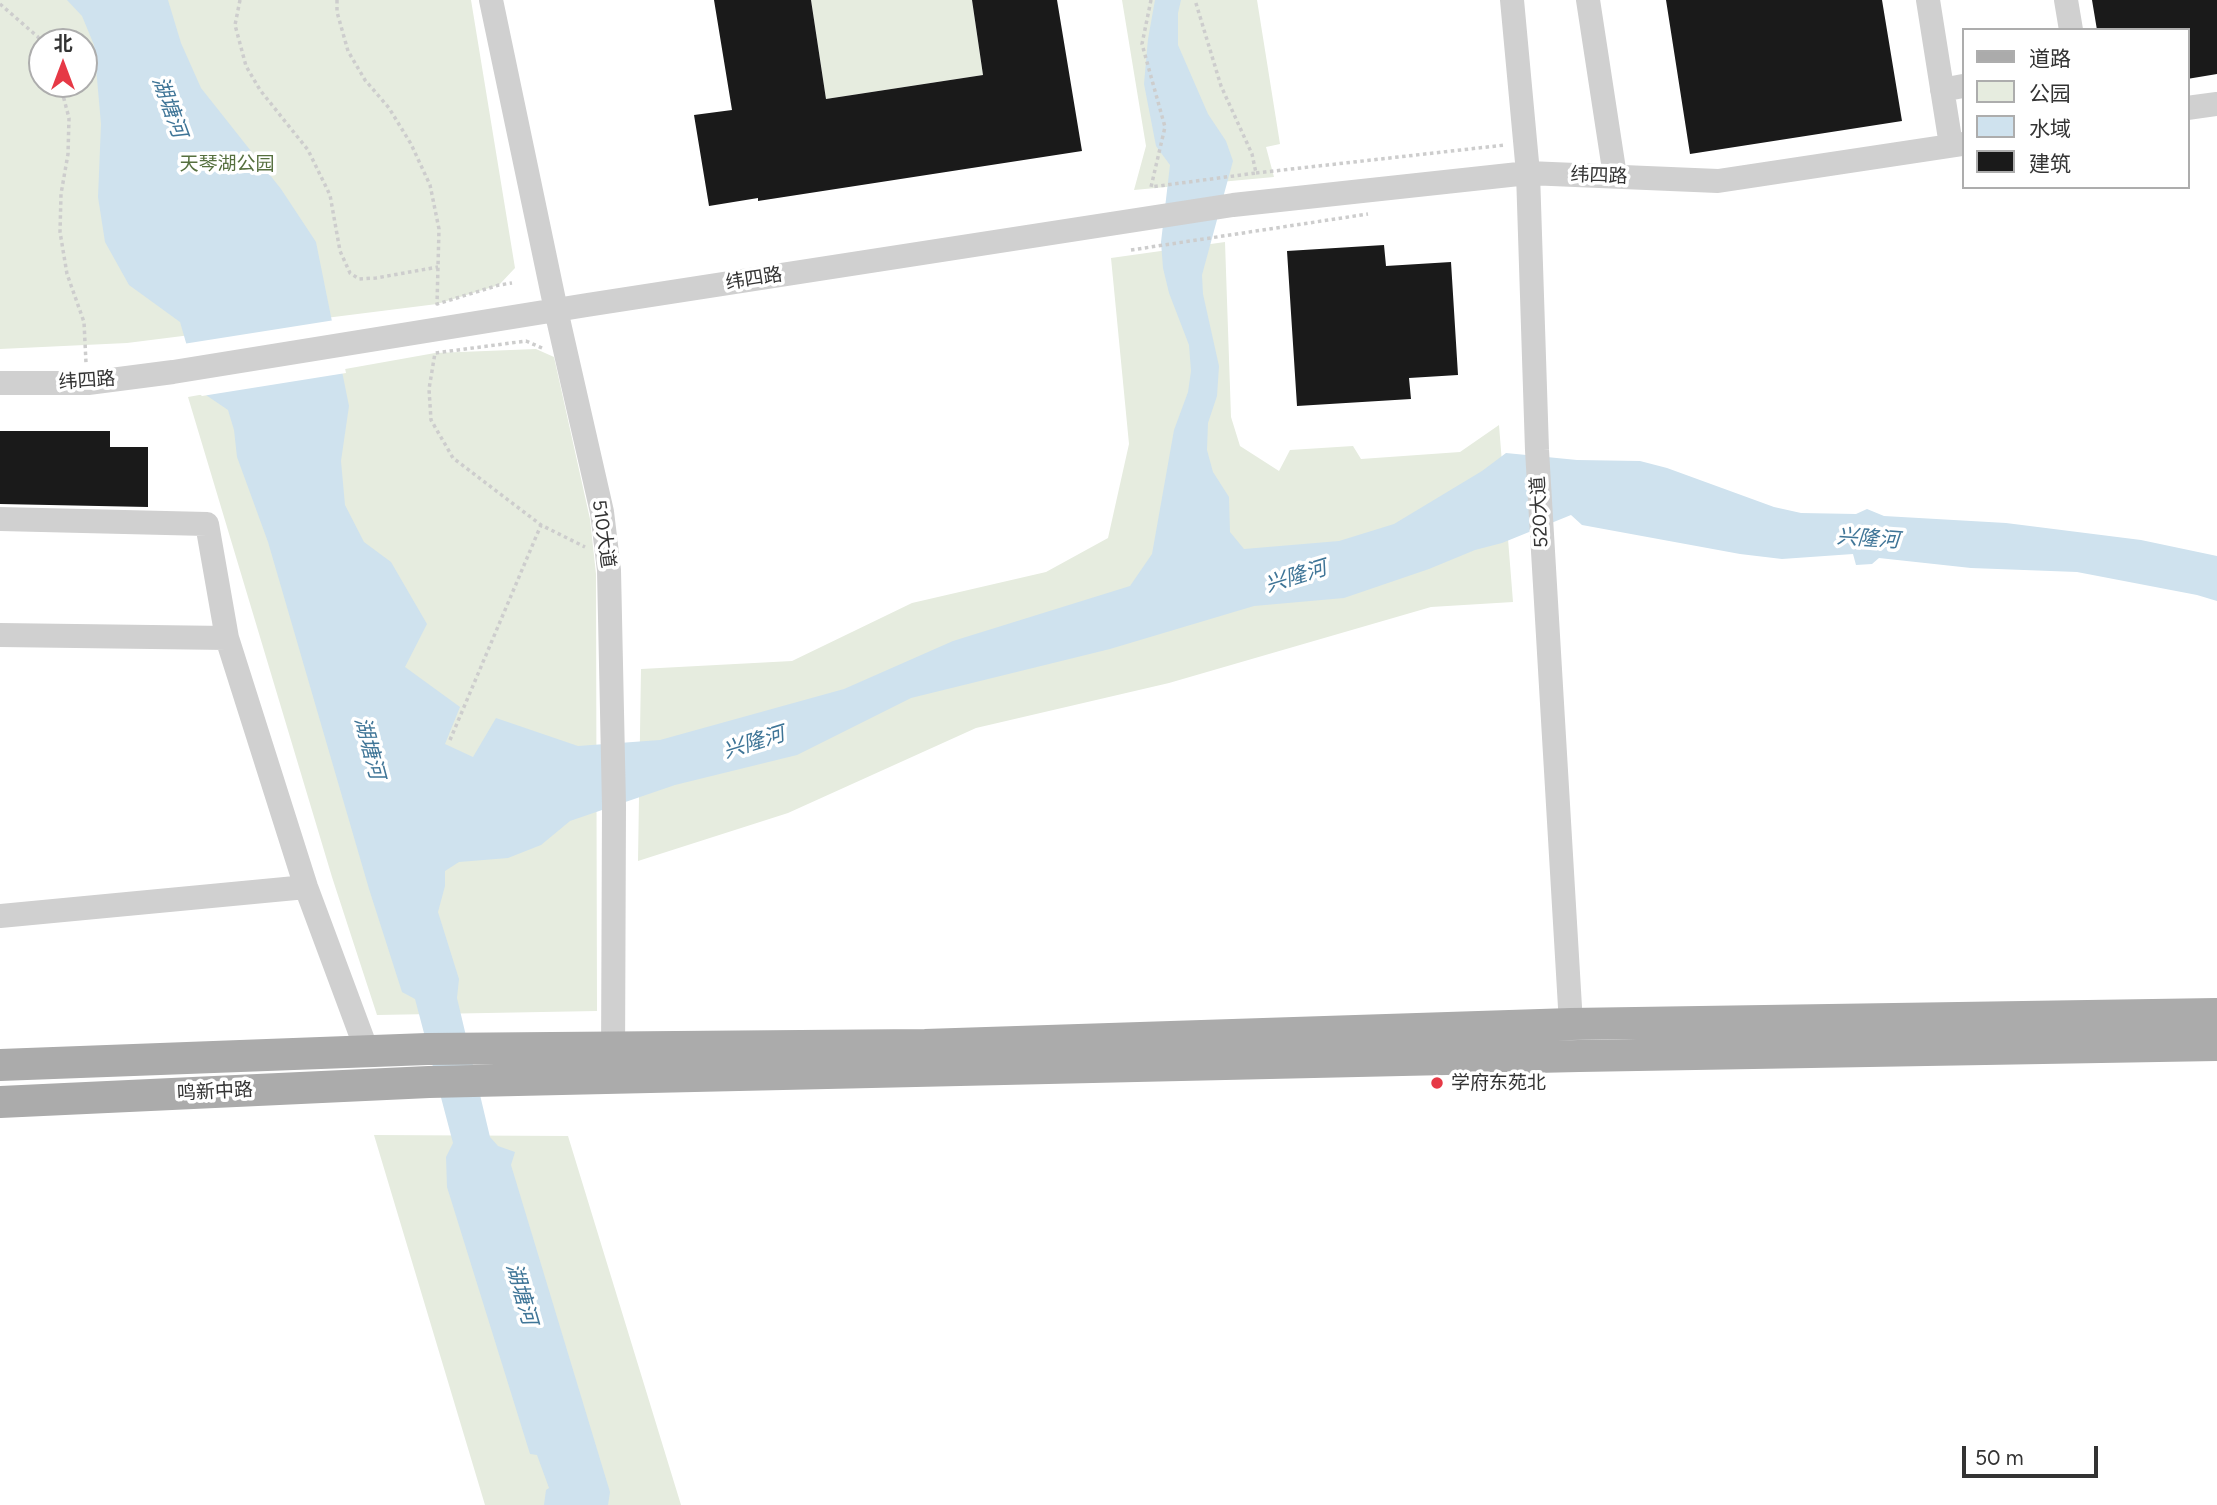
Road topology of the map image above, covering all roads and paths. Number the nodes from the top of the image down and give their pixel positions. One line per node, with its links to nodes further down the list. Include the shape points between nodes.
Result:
1 (240, 0): 24 (path, via 235,25 246,66 308,150 330,195 340,251 349,273 368,278)
2 (337, 0): 24 (path, via 348,51 389,108 430,185 439,229)
3 (491, 0): 26 (street, 510大道)
4 (1151, 0): 19 (path, via 1142,44 1165,127 1151,187)
5 (1195, 0): 19 (path, via 1221,86)
6 (1512, 0): 20 (street, 520大道)
7 (1588, 0): 21 (street)
8 (1928, 0): 13 (street)
9 (2066, 0): 12 (street)
10 (0, 4): 11 (path)
11 (28, 28)
12 (2071, 28)
13 (1953, 88): 17 (street)
14 (64, 98): 29 (path, via 69,118 60,232 67,274 84,322)
15 (2217, 104): 16 (street)
16 (2189, 108)
17 (1957, 144): 21 (street, 纬四路, via 1718,181)
18 (1504, 145): 19 (path)
19 (1256, 173)
20 (1528, 173): 21 (street, 纬四路); 26 (street, 纬四路, via 1233,205); 39 (street, 520大道, via 1541,530)
21 (1615, 176)
22 (1240, 233): 23 (path)
23 (1131, 250)
24 (438, 267): 25 (path, via 437,304)
25 (512, 283)
26 (556, 310): 29 (street, 纬四路); 41 (street, 510大道, via 602,512 609,570)
27 (547, 350): 31 (path, via 526,341 435,353 429,389 431,420 453,458)
28 (0, 383): 29 (street, 纬四路)
29 (88, 383)
30 (0, 519): 34 (street, via 207,524)
31 (541, 525): 32 (path); 35 (path)
32 (593, 551)
33 (0, 635): 34 (street)
34 (227, 638): 36 (street)
35 (450, 740)
36 (306, 887): 37 (street); 42 (street)
37 (0, 916)
38 (2217, 1014): 39 (main road, 鸣新中路)
39 (1571, 1024): 41 (main road, 鸣新中路, via 925,1045)
40 (2217, 1045): 44 (main road, 鸣新中路)
41 (613, 1047): 42 (main road, 鸣新中路); 44 (street, 510大道)
42 (367, 1051): 43 (main road, 鸣新中路)
43 (0, 1065)
44 (613, 1079): 45 (main road, 鸣新中路, via 429,1082)
45 (0, 1102)

